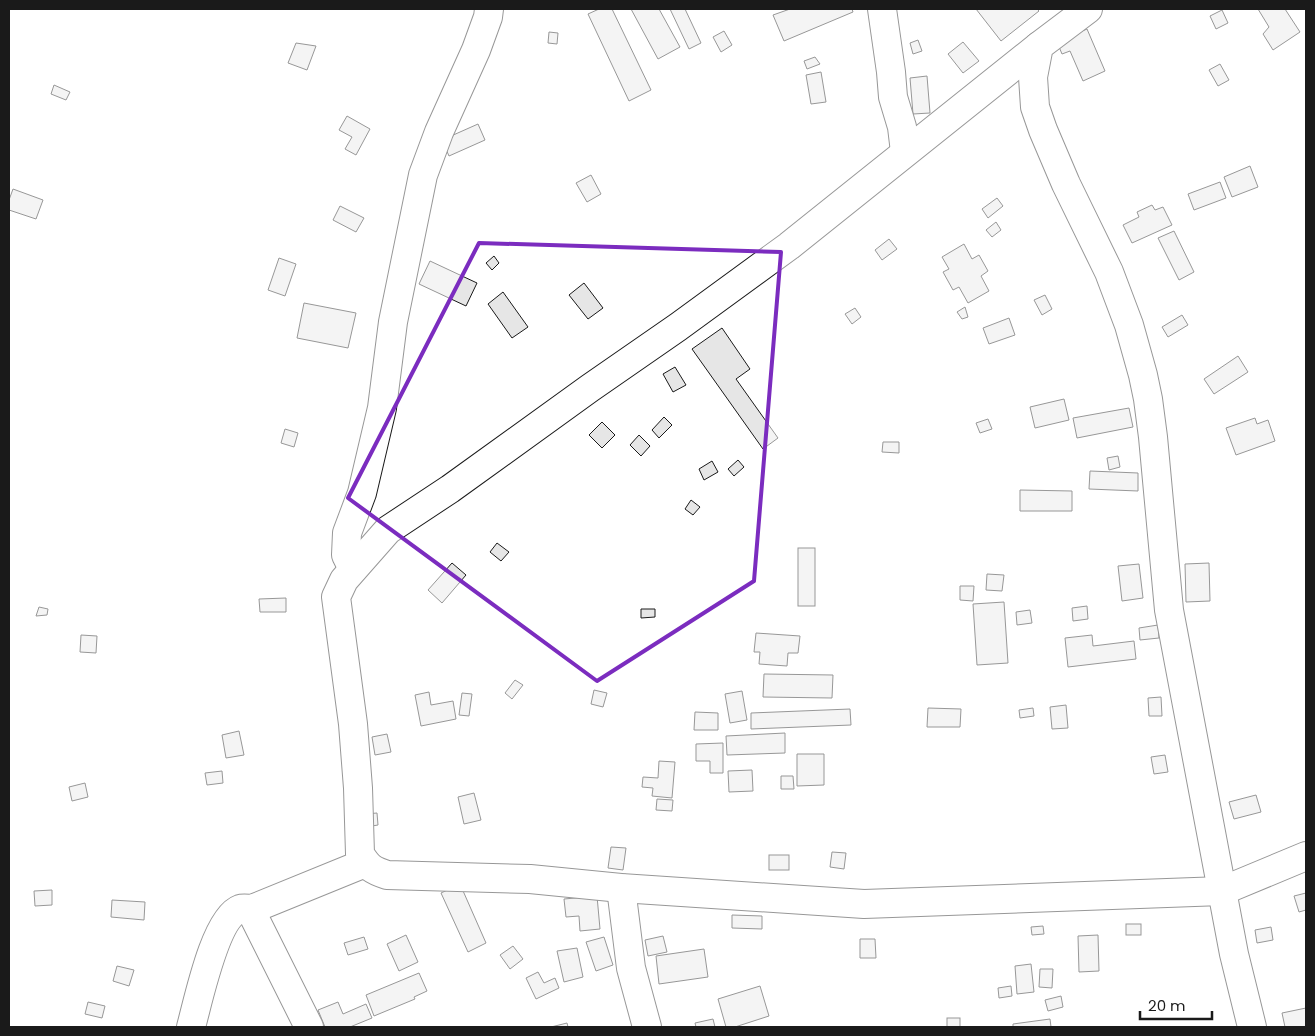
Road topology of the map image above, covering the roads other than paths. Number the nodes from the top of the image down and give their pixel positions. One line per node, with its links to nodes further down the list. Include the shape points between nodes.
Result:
1 (489, 9): 6 (street, via 476,50 423,175 392,322 382,408 362,493 347,533 346,555)
2 (882, 9): 5 (street, via 893,97)
3 (1088, 9): 4 (street)
4 (1039, 46): 5 (street); 10 (street, via 1033,77 1035,107 1066,184 1109,272 1143,375 1153,437 1169,610)
5 (905, 152): 6 (street, via 789,246 388,530)
6 (353, 569): 8 (street, via 336,597 353,724 360,854)
7 (1306, 856): 10 (street)
8 (366, 863): 9 (street, via 374,871 387,875 530,879); 11 (street)
9 (621, 888): 10 (street, via 864,904); 14 (street, via 631,968)
10 (1222, 891): 15 (street)
11 (252, 909): 12 (street, via 241,909 230,916 220,931); 13 (street)
12 (191, 1027)
13 (309, 1027)
14 (647, 1027)
15 (1252, 1027)

